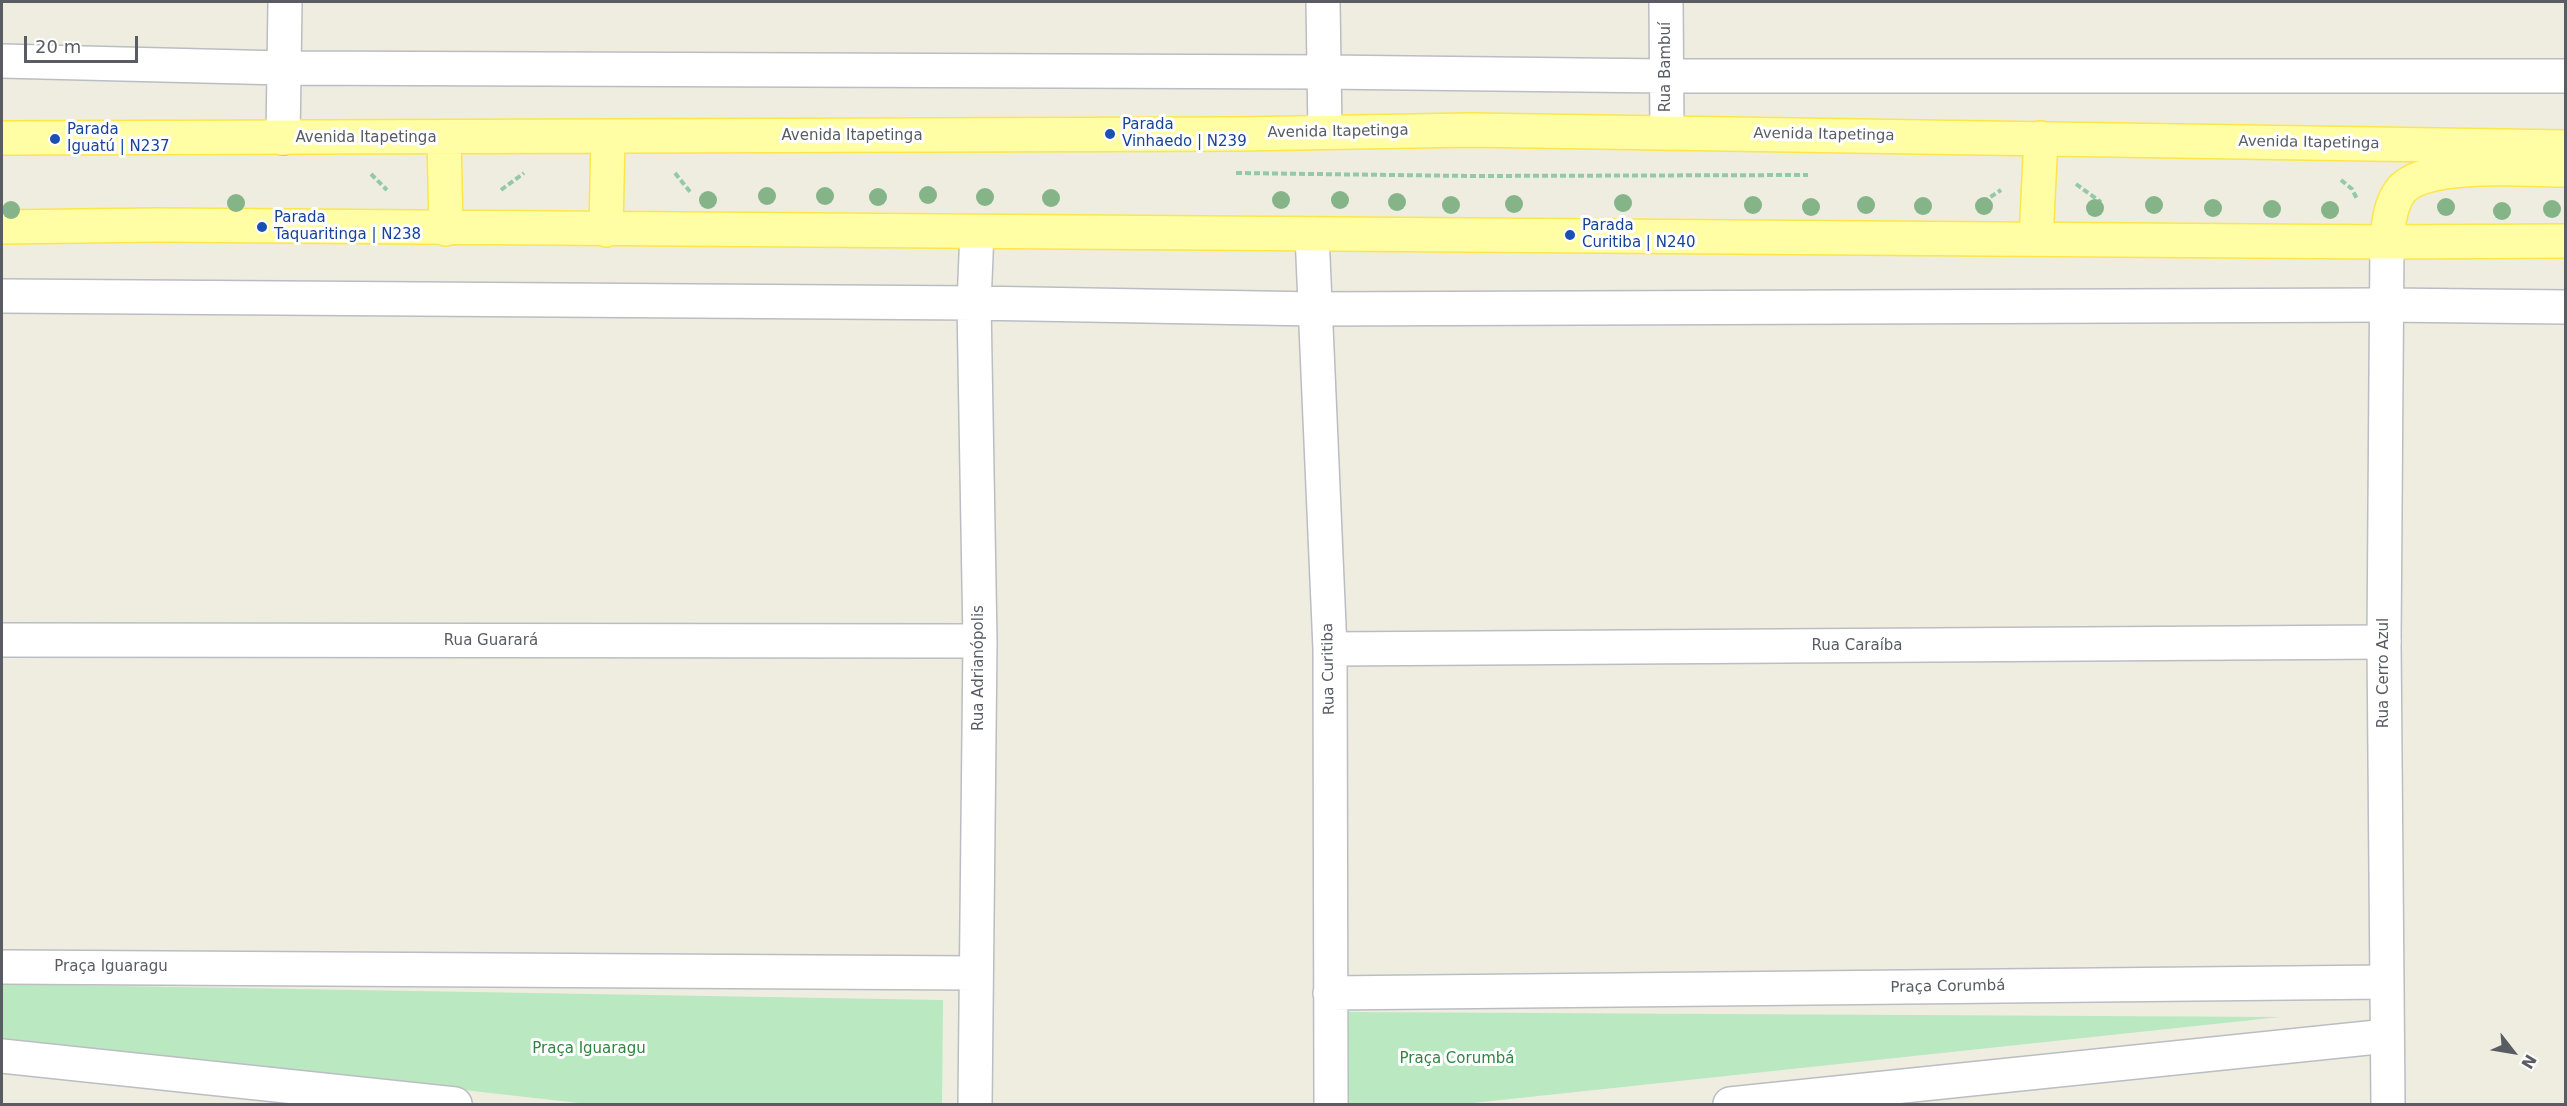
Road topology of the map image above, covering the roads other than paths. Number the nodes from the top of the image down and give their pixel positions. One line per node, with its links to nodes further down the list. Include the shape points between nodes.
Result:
1 (285, 2): 5 (street)
2 (1323, 2): 6 (street)
3 (1666, 2): 7 (street, Rua Bambuí)
4 (2, 61): 5 (street)
5 (284, 68): 6 (street); 14 (street)
6 (1324, 72): 7 (street); 9 (street)
7 (1665, 76): 8 (street); 10 (street, Rua Bambuí)
8 (2565, 76)
9 (1325, 132): 10 (main road, Avenida Itapetinga); 12 (main road, Avenida Itapetinga)
10 (1667, 133): 15 (main road, Avenida Itapetinga)
11 (444, 137): 12 (main road, Avenida Itapetinga); 14 (main road, Avenida Itapetinga); 19 (main road)
12 (608, 137): 20 (main road)
13 (2, 138): 14 (main road, Avenida Itapetinga)
14 (283, 138)
15 (2041, 138): 16 (main road, Avenida Itapetinga); 23 (main road)
16 (2565, 147)
17 (2565, 170): 25 (main road, via 2461,170 2431,174 2403,189 2388,222)
18 (2, 227): 19 (main road)
19 (446, 229): 20 (main road)
20 (606, 230): 21 (main road)
21 (977, 232): 22 (main road); 27 (street, Rua Adrianópolis)
22 (1312, 234): 23 (main road); 30 (street, Rua Curitiba)
23 (2036, 239): 25 (main road)
24 (2565, 241): 25 (main road)
25 (2387, 242): 28 (street, Rua Cerro Azul)
26 (2, 296): 27 (street)
27 (974, 303): 30 (street); 32 (street, Rua Adrianópolis)
28 (2386, 305): 29 (street); 30 (street); 33 (street, Rua Cerro Azul)
29 (2565, 307)
30 (1316, 309): 34 (street, Rua Curitiba)
31 (2, 640): 32 (street, Rua Guarará)
32 (980, 641): 36 (street, Rua Adrianópolis)
33 (2384, 642): 34 (street, Rua Caraíba); 37 (street, Rua Cerro Azul)
34 (1330, 650): 38 (street, Rua Curitiba)
35 (2, 967): 36 (street, Praça Iguaragu)
36 (975, 973): 42 (street, Rua Adrianópolis)
37 (2386, 982): 38 (street, Praça Corumbá); 39 (street, Rua Cerro Azul)
38 (1330, 993): 43 (street, Rua Curitiba)
39 (2387, 1036): 44 (street); 45 (street, Rua Cerro Azul)
40 (2, 1056): 41 (street)
41 (455, 1104)
42 (975, 1104)
43 (1331, 1104)
44 (1730, 1104)
45 (2388, 1104)

